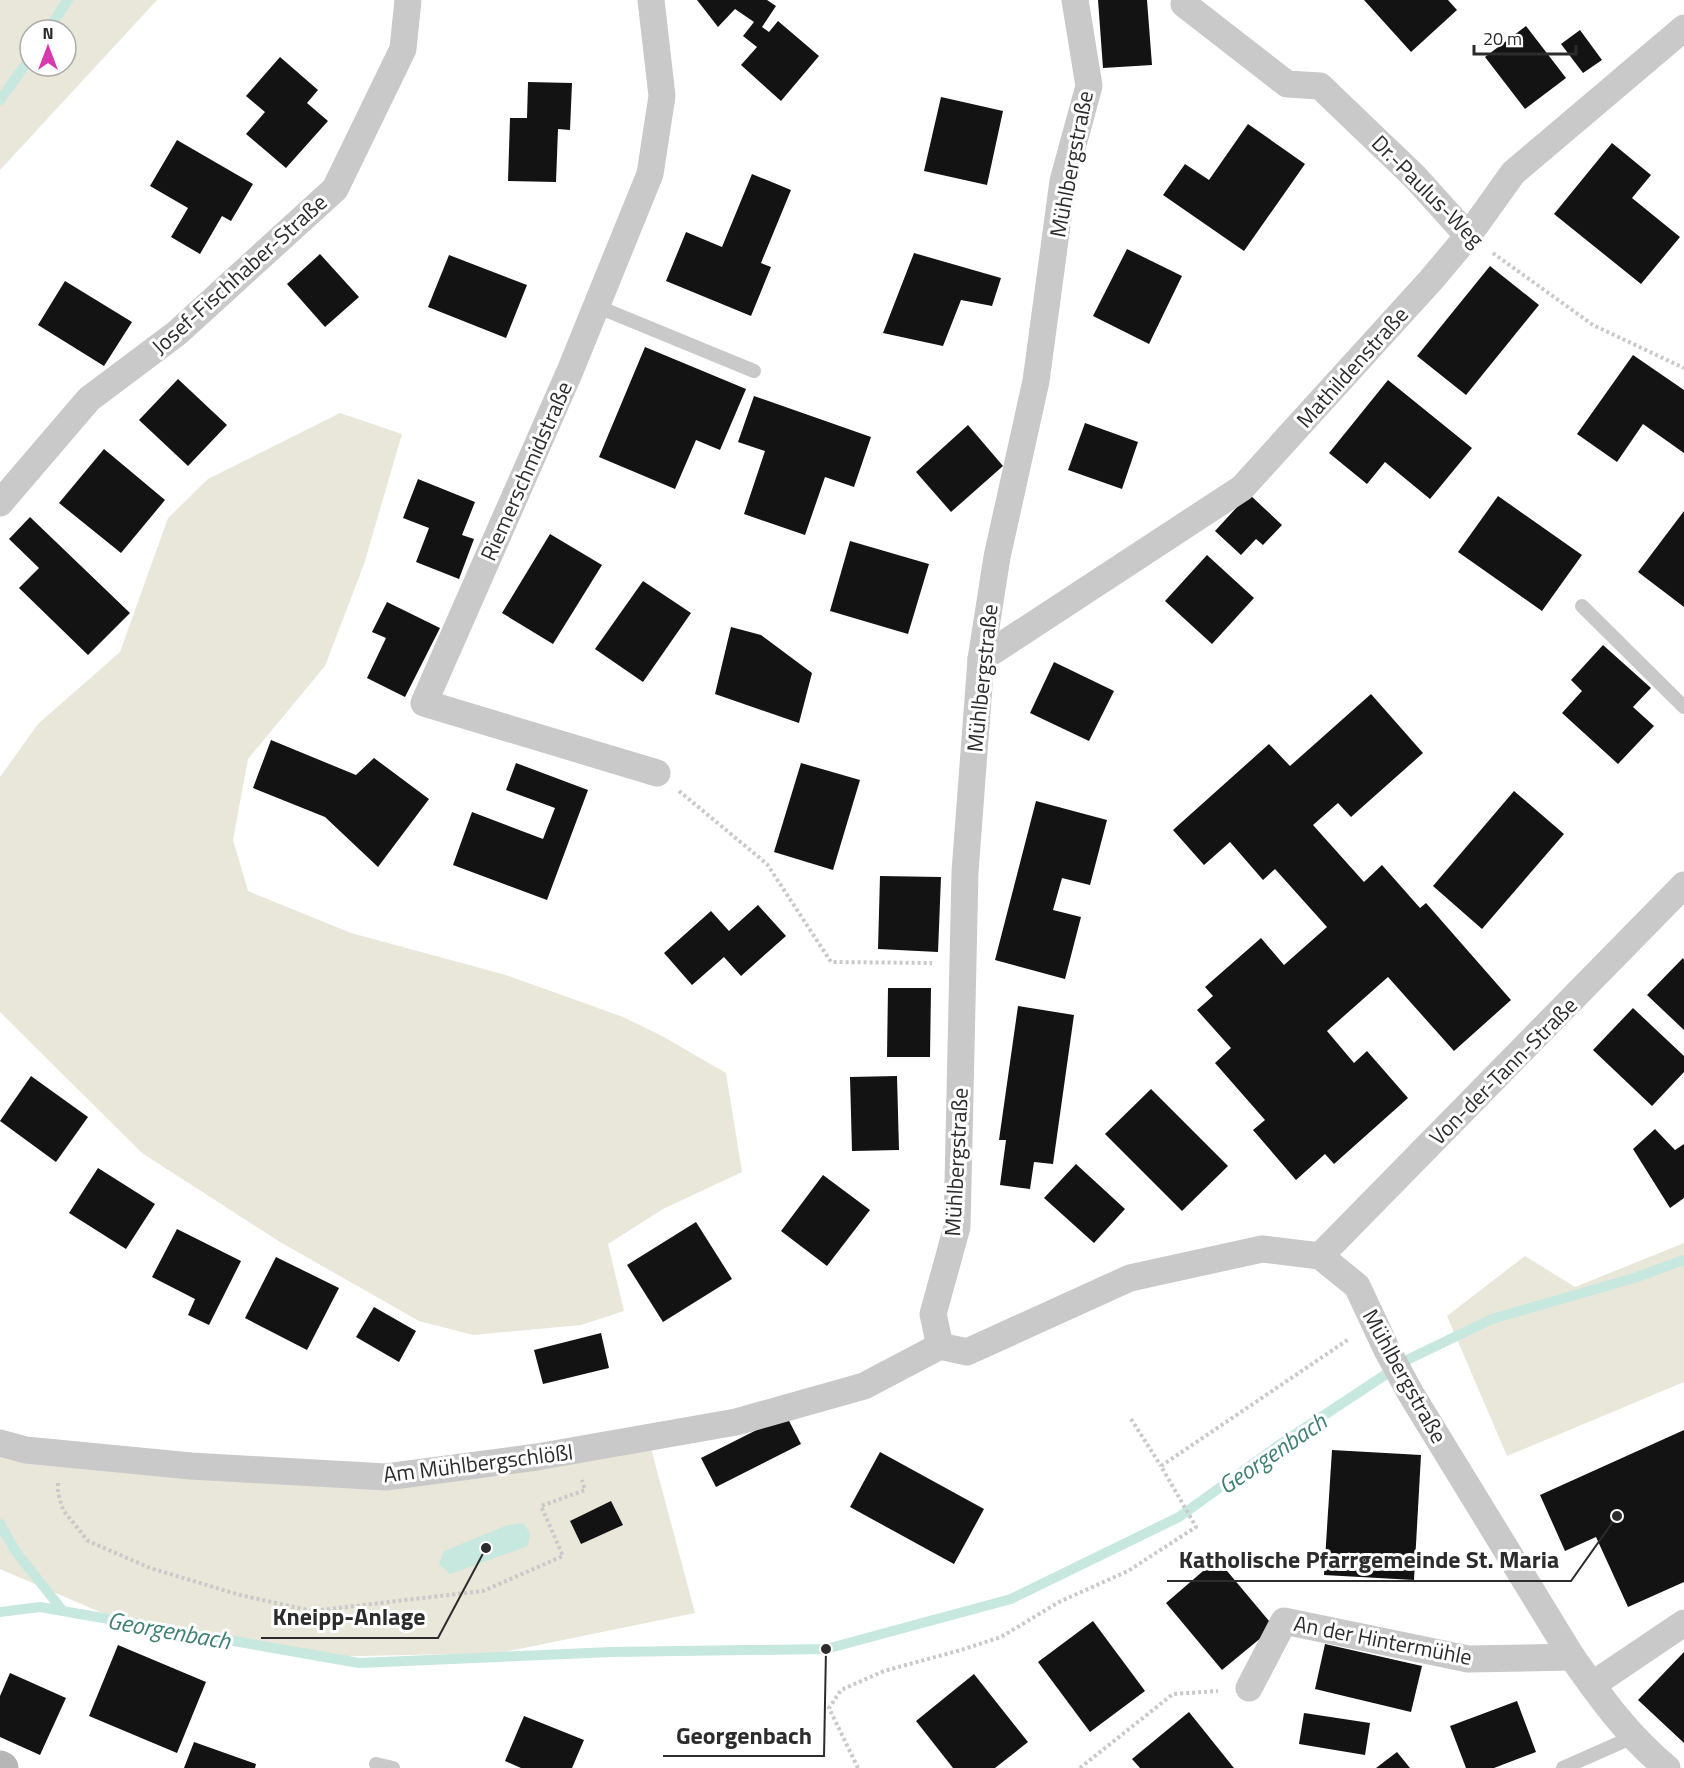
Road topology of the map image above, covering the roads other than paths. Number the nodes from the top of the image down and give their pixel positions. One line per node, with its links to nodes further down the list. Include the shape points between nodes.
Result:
1 (408, 0): 9 (street, Josef-Fischhaber-Straße, via 403,49 335,189 177,333 89,399)
2 (651, 0): 7 (street, Riemerschmidstraße, via 662,96 650,174)
3 (1075, 0): 11 (street, Mühlbergstraße, via 1089,86 1064,181 1036,381 997,557)
4 (1184, 4): 6 (street, Dr.-Paulus-Weg, via 1287,84 1320,86 1415,177)
5 (1684, 28): 6 (street, Mathildenstraße, via 1513,173)
6 (1467, 236): 11 (street, Mathildenstraße, via 1242,488)
7 (596, 306): 8 (lane); 13 (street, Riemerschmidstraße, via 424,703)
8 (754, 371)
9 (0, 503)
10 (1582, 606): 12 (lane)
11 (981, 659): 16 (street, Mühlbergstraße, via 965,872 957,1227 933,1314)
12 (1684, 707)
13 (657, 773)
14 (1684, 885): 15 (street, Von-der-Tann-Straße)
15 (1320, 1256): 16 (street, via 1262,1249 1130,1278 967,1353); 19 (street, Mühlbergstraße, via 1357,1286 1411,1394)
16 (940, 1346): 17 (street, Am Mühlbergschlößl, via 864,1386 736,1422 537,1457 386,1477 191,1466 26,1450)
17 (0, 1443)
18 (1684, 1623): 20 (street)
19 (1572, 1657): 20 (street, Mühlbergstraße); 21 (street, An der Hintermühle, via 1467,1659 1284,1621)
20 (1592, 1686): 22 (street, Mühlbergstraße)
21 (1249, 1688)
22 (1633, 1737): 25 (lane); 26 (street, Mühlbergstraße)
23 (376, 1764): 24 (lane)
24 (393, 1768)
25 (1563, 1768)
26 (1667, 1768)

